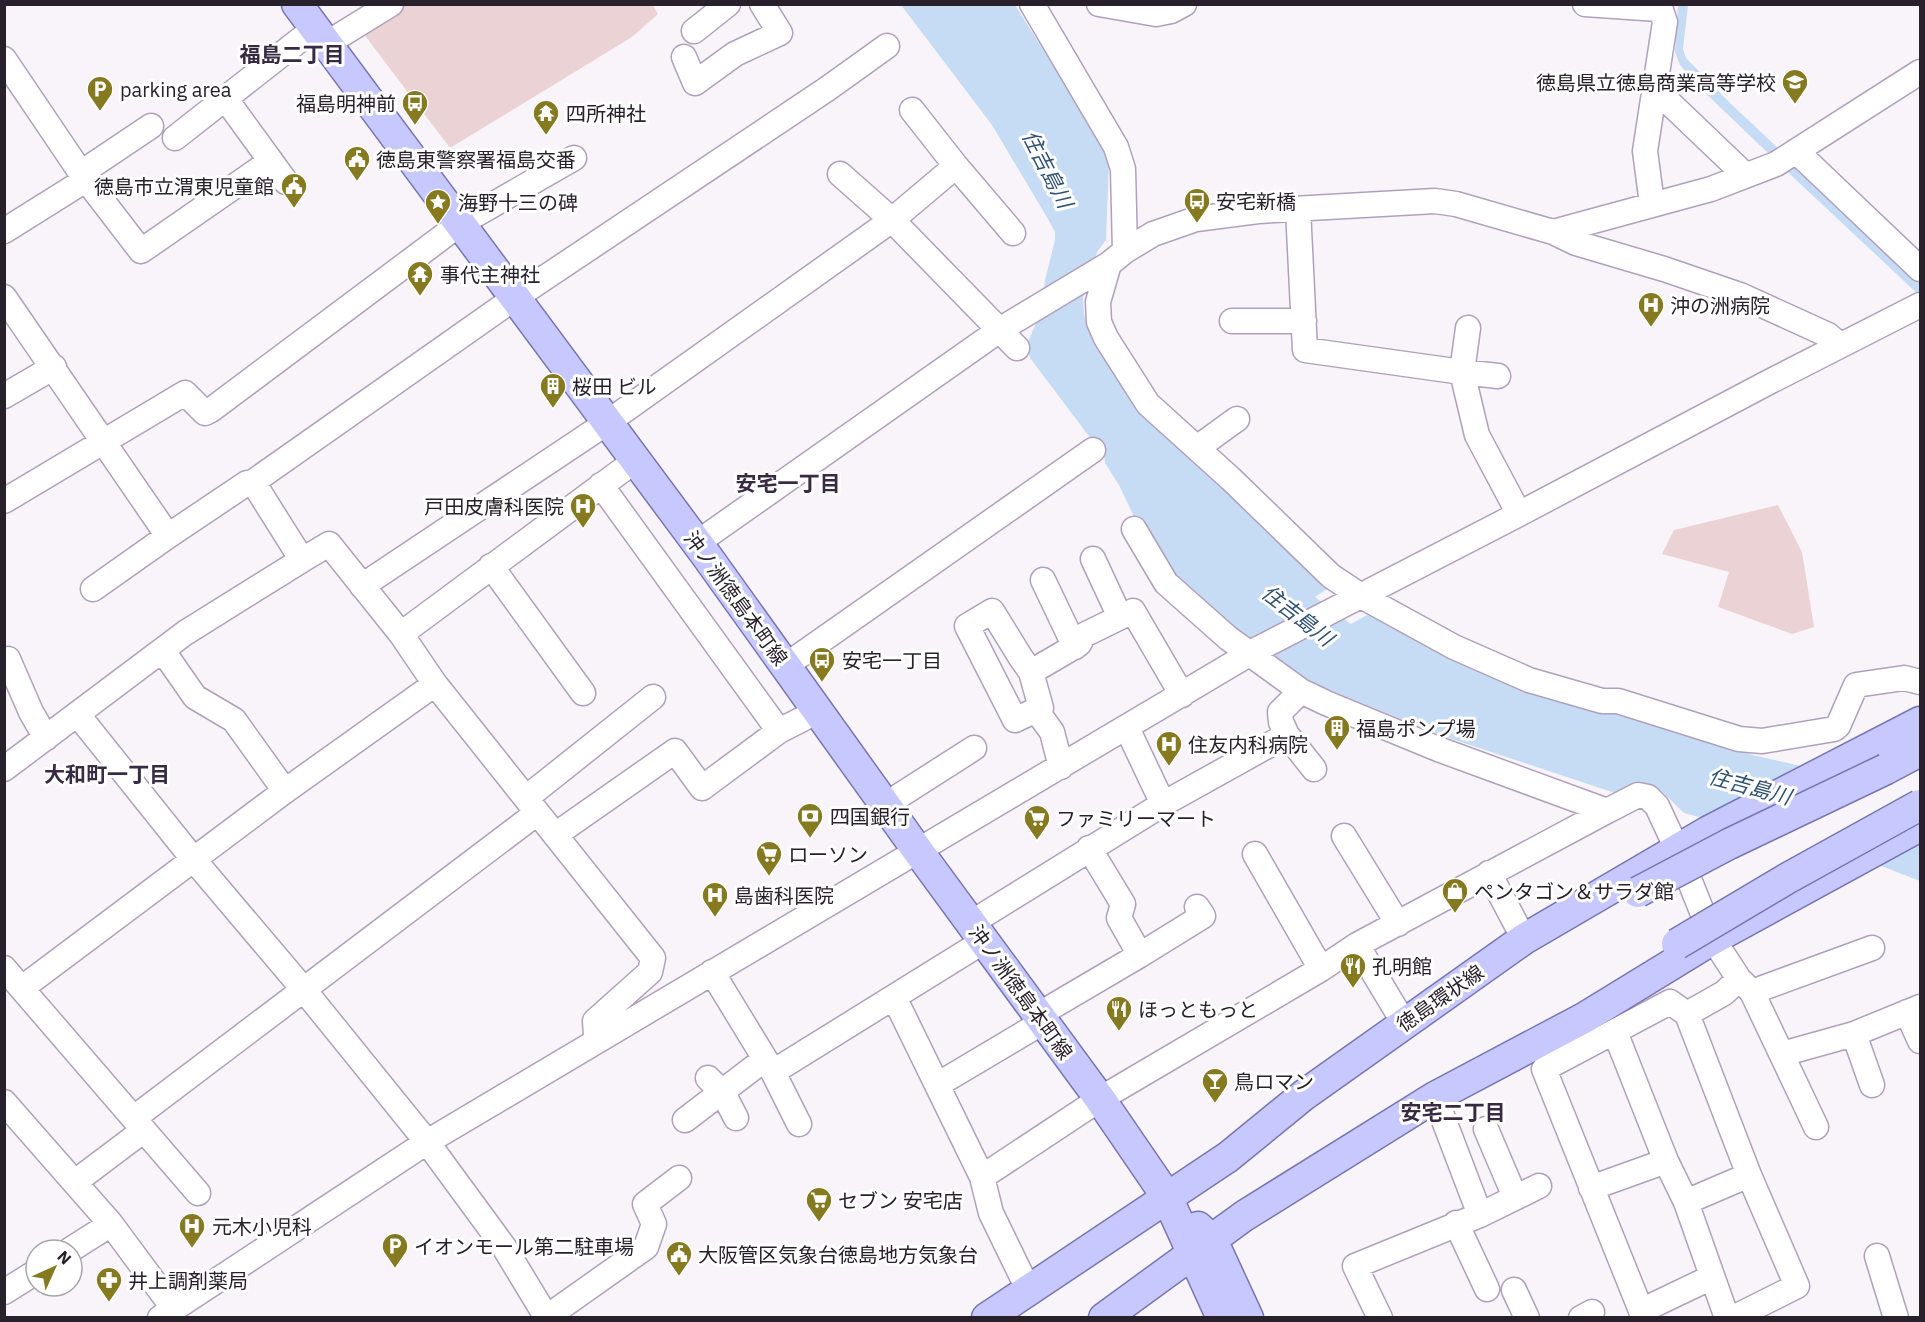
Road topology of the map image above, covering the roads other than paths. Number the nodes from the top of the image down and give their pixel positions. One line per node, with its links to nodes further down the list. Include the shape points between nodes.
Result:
1 (297, 4): 11 (main road, 沖ノ洲徳島本町線)
2 (391, 4): 11 (street)
3 (728, 4): 10 (street)
4 (762, 4): 13 (street, via 780,33 735,54 695,82)
5 (1032, 4): 36 (street, via 1116,147 1124,169)
6 (1099, 4): 7 (street, via 1156,14 1171,12)
7 (1184, 4)
8 (1585, 4): 9 (street)
9 (1658, 7): 16 (street, via 1665,22)
10 (694, 31)
11 (320, 36): 17 (street); 32 (main road, 沖ノ洲徳島本町線)
12 (888, 46): 39 (street)
13 (684, 57)
14 (4, 59): 27 (street)
15 (1920, 72): 21 (street)
16 (1655, 89): 26 (street); 29 (street, via 1645,151)
17 (225, 98): 20 (street); 23 (street)
18 (912, 110): 24 (street)
19 (151, 126): 27 (street)
20 (175, 138)
21 (1788, 157): 26 (street); 37 (street)
22 (574, 158): 32 (street)
23 (271, 161): 27 (street, via 141,251); 28 (street)
24 (956, 166): 31 (street); 35 (street)
25 (840, 174): 31 (street)
26 (1745, 175): 29 (street, via 1711,189)
27 (84, 176): 33 (street)
28 (286, 182)
29 (1652, 204): 34 (street)
30 (1298, 209): 34 (street, via 1435,201); 36 (street, via 1196,219 1153,234); 42 (street)
31 (892, 220): 44 (street); 52 (street)
32 (461, 223): 39 (main road, 沖ノ洲徳島本町線); 53 (street, via 211,410 205,413 185,393)
33 (4, 231)
34 (1553, 232): 45 (street, via 1576,243 1740,295 1828,335)
35 (1013, 233)
36 (1110, 263): 44 (street); 54 (street, via 1098,303 1099,322 1106,338 1148,404)
37 (1920, 269)
38 (4, 297): 47 (street)
39 (516, 297): 52 (main road, 沖ノ洲徳島本町線); 57 (street)
40 (1920, 305): 45 (street)
41 (1232, 321): 42 (street)
42 (1304, 321): 48 (street, via 1305,350)
43 (1468, 328): 48 (street)
44 (1001, 329): 46 (street); 63 (street)
45 (1840, 345): 60 (street)
46 (1017, 348)
47 (54, 367): 50 (street); 53 (street)
48 (1462, 372): 49 (street); 60 (street, via 1477,435)
49 (1498, 376)
50 (4, 396)
51 (1237, 419): 54 (street)
52 (608, 422): 56 (main road, 沖ノ洲徳島本町線); 68 (street)
53 (104, 441): 59 (street); 62 (street)
54 (1197, 448): 70 (street, via 1331,576)
55 (1094, 450): 77 (street)
56 (636, 460): 58 (street); 63 (main road, 沖ノ洲徳島本町線)
57 (254, 482): 62 (street); 65 (street)
58 (601, 485): 66 (street); 90 (street)
59 (4, 501)
60 (1519, 514): 70 (street)
61 (1134, 529): 75 (street, via 1166,583 1220,632)
62 (168, 536): 69 (street)
63 (697, 543): 77 (main road, 沖ノ洲徳島本町線)
64 (1093, 559): 71 (street)
65 (302, 560): 68 (street, via 329,544); 74 (street, via 185,633)
66 (491, 566): 72 (street); 82 (street)
67 (1043, 580): 73 (street)
68 (362, 586): 72 (street)
69 (93, 589)
70 (1351, 601): 75 (street); 79 (street, via 1529,680 1602,701 1618,701 1739,739 1761,741 1834,729 1856,685 1904,678)
71 (1120, 617): 73 (street, via 1084,635); 83 (street, via 1133,611)
72 (401, 634): 80 (street)
73 (1075, 647): 78 (street)
74 (163, 651): 87 (street); 98 (street, via 195,697 234,720)
75 (1253, 652): 81 (street); 83 (street)
76 (8, 659): 92 (street)
77 (785, 666): 86 (main road, 沖ノ洲徳島本町線)
78 (1031, 672): 85 (street, via 1041,708); 85 (street, via 992,611 967,626 1015,720)
79 (1920, 682)
80 (435, 684): 98 (street); 102 (street)
81 (1301, 691): 91 (street, via 1280,712); 103 (street, via 1438,749)
82 (583, 693)
83 (1182, 695): 89 (street)
84 (653, 697): 102 (street)
85 (1036, 710): 95 (street, via 1052,732)
86 (818, 711): 90 (street); 100 (main road, 沖ノ洲徳島本町線)
87 (78, 715): 92 (street); 111 (street)
88 (1920, 722): 108 (main road, 徳島環状線)
89 (1127, 728): 95 (street); 99 (street)
90 (779, 731): 105 (street, via 702,788 675,751)
91 (1287, 735): 97 (street); 99 (street)
92 (46, 738): 96 (street)
93 (974, 748): 100 (street)
94 (1920, 751): 151 (main road, bridge, via 1638,891 1529,958 1322,1100)
95 (1061, 767): 109 (street)
96 (4, 769)
97 (1314, 769)
98 (285, 791): 111 (street)
99 (1163, 804): 107 (street)
100 (885, 805): 109 (main road, 沖ノ洲徳島本町線)
101 (1920, 805): 141 (main road, bridge, via 1788,878 1544,1023)
102 (532, 806): 105 (street); 126 (street)
103 (1607, 811): 108 (street, via 1638,795 1648,797 1657,806); 112 (street)
104 (1920, 826): 117 (main road)
105 (555, 835): 134 (street, via 653,958 650,972 596,1020)
106 (1344, 836): 114 (street)
107 (1089, 848): 115 (street); 120 (street, via 1123,904 1119,918)
108 (1677, 849): 116 (main road, 徳島環状線); 117 (street)
109 (918, 851): 115 (main road, 沖ノ洲徳島本町線); 123 (street)
110 (1255, 854): 122 (street)
111 (194, 860): 125 (street); 126 (street)
112 (1489, 873): 114 (street); 116 (street)
113 (1197, 907): 120 (street, via 1203,916)
114 (1398, 924): 118 (street)
115 (977, 932): 127 (street); 130 (main road, 沖ノ洲徳島本町線)
116 (1524, 939): 131 (main road, 徳島環状線)
117 (1713, 939): 124 (street); 141 (main road, via 1584,1018)
118 (1357, 945): 122 (street); 131 (street)
119 (1872, 948): 124 (street)
120 (1140, 955): 130 (street)
121 (4, 968): 125 (street)
122 (1321, 969): 142 (street)
123 (712, 972): 134 (street); 137 (street)
124 (1746, 985): 129 (street); 136 (street)
125 (22, 988): 146 (street)
126 (304, 990): 146 (street); 150 (street)
127 (894, 997): 137 (street); 139 (street)
128 (1914, 1010): 133 (street); 135 (street)
129 (1687, 1014): 132 (street, via 1670,1002); 153 (street)
130 (1041, 1019): 139 (street); 142 (main road, 沖ノ洲徳島本町線)
131 (1404, 1023): 151 (main road, 徳島環状線, via 1304,1095)
132 (1615, 1032): 152 (street); 158 (street, via 1544,1069)
133 (1854, 1034): 136 (street); 140 (street)
134 (599, 1040): 150 (street)
135 (1920, 1041)
136 (1782, 1054): 148 (street)
137 (769, 1066): 138 (street); 147 (street)
138 (715, 1085): 144 (street); 145 (street)
139 (937, 1085): 154 (street)
140 (1872, 1085)
141 (1435, 1097): 163 (street); 167 (main road, via 1294,1184)
142 (1100, 1099): 154 (street); 160 (main road, 沖ノ洲徳島本町線)
143 (4, 1102): 156 (street)
144 (736, 1118)
145 (686, 1120)
146 (139, 1124): 156 (street); 159 (street)
147 (799, 1124)
148 (1816, 1127)
149 (1486, 1130): 161 (street)
150 (427, 1142): 175 (street); 178 (street, via 504,1247)
151 (1228, 1158): 160 (main road, 徳島環状線)
152 (1666, 1161): 158 (street); 162 (street)
153 (1749, 1175): 162 (street); 185 (street, via 1797,1286)
154 (982, 1177): 171 (street, via 991,1213)
155 (679, 1178): 178 (street, via 645,1204 654,1224 645,1247)
156 (75, 1182): 165 (street)
157 (1539, 1186): 161 (street)
158 (1591, 1188): 176 (street)
159 (198, 1193)
160 (1167, 1197): 167 (main road, 沖ノ洲徳島本町線); 171 (main road, 徳島環状線)
161 (1515, 1197): 163 (street)
162 (1686, 1202): 169 (street)
163 (1480, 1215): 164 (street)
164 (1456, 1223): 172 (street); 182 (street, via 1355,1266)
165 (111, 1224): 166 (street); 175 (street)
166 (84, 1241)
167 (1202, 1247): 177 (main road); 180 (main road, 沖ノ洲徳島本町線); 181 (main road, 沖ノ洲徳島本町線)
168 (1877, 1256): 186 (street)
169 (1712, 1277): 176 (street); 184 (street)
170 (24, 1280): 174 (street)
171 (1028, 1289): 179 (main road, 徳島環状線)
172 (1487, 1289)
173 (1514, 1290): 183 (street)
174 (4, 1292)
175 (167, 1313)
176 (1643, 1314)
177 (1110, 1316)
178 (547, 1317)
179 (987, 1317)
180 (1222, 1317)
181 (1248, 1317)
182 (1380, 1317)
183 (1527, 1317)
184 (1727, 1317)
185 (1733, 1317)
186 (1896, 1317)

